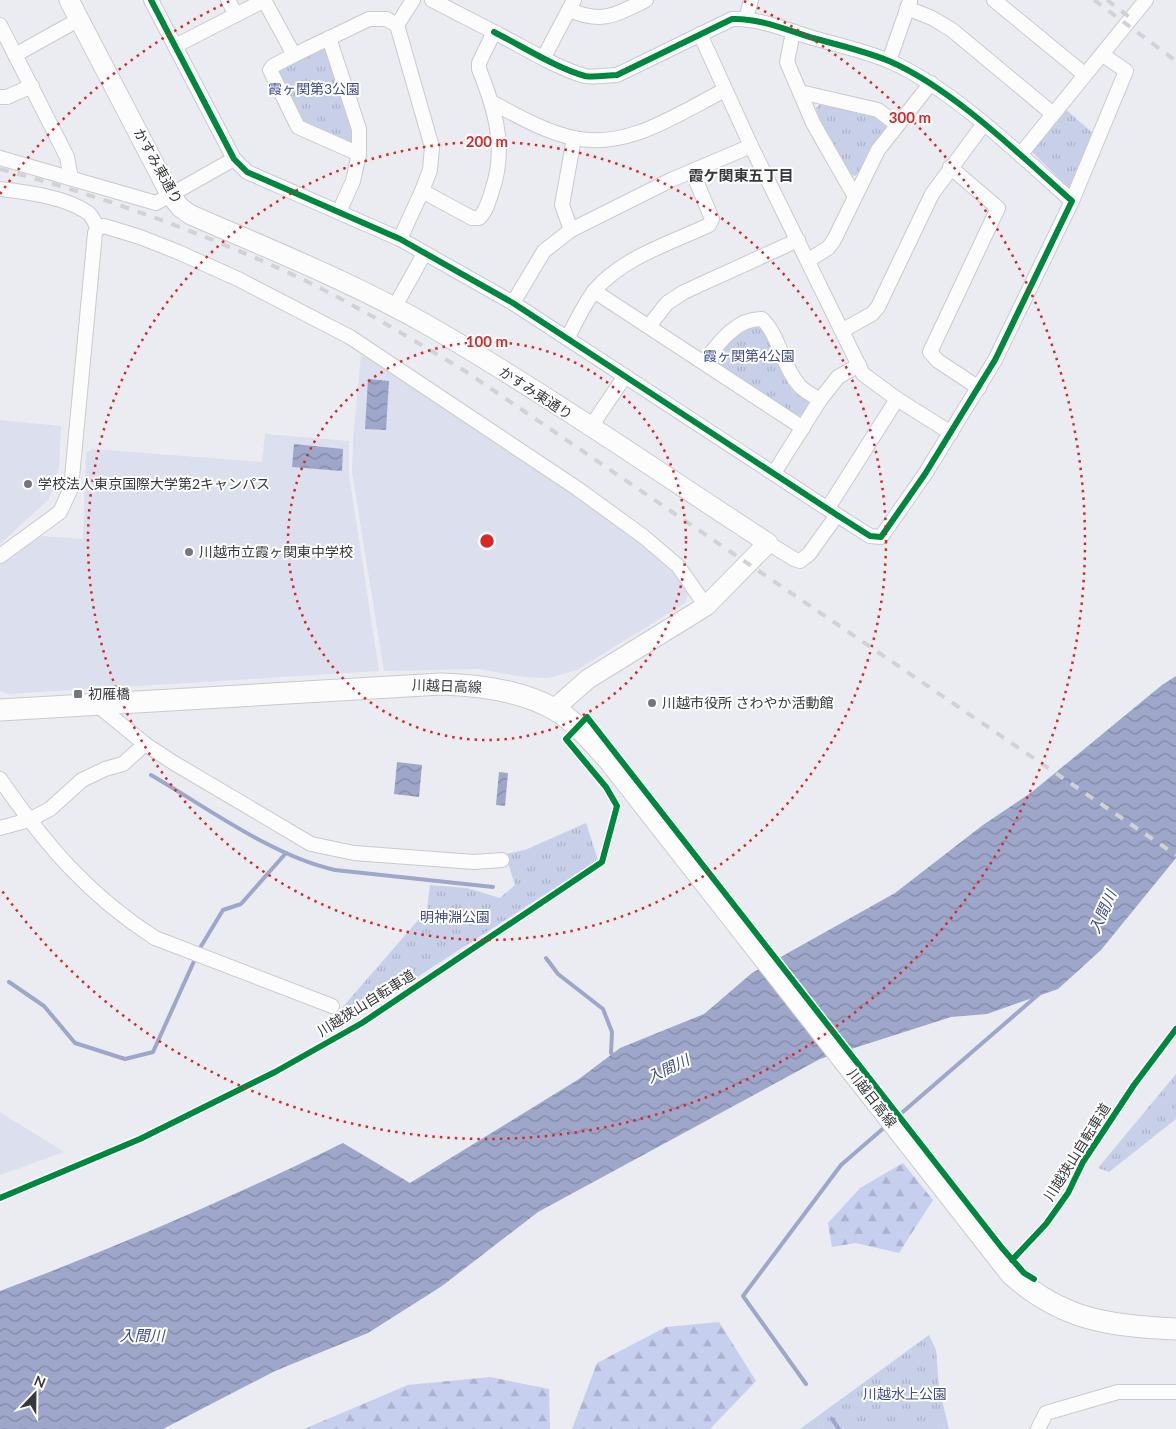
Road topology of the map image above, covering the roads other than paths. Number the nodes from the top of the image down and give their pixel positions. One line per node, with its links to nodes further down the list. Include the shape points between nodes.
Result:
1 (69, 0): 15 (street, かすみ東通り)
2 (151, 0): 22 (street)
3 (228, 0): 13 (street)
4 (265, 0): 13 (street); 24 (street)
5 (413, 0): 17 (street)
6 (432, 0): 18 (street)
7 (646, 0): 12 (street, via 606,18 595,19)
8 (751, 0): 14 (street)
9 (994, 0): 28 (street)
10 (1146, 0): 25 (street)
11 (908, 4): 27 (street); 35 (street, via 952,30)
12 (571, 5): 26 (street)
13 (236, 15): 22 (street)
14 (746, 19): 19 (street); 20 (street, via 732,20)
15 (78, 20): 23 (street); 50 (street, かすみ東通り)
16 (0, 25): 23 (street)
17 (397, 25): 21 (street, via 369,18); 48 (street, via 432,147 430,170)
18 (494, 32): 26 (street); 34 (street, via 479,69)
19 (793, 32): 27 (street); 32 (street, via 787,62)
20 (700, 34): 26 (street, via 617,74 586,76); 31 (street)
21 (329, 38): 24 (street); 40 (street, via 360,129)
22 (175, 46): 43 (street)
23 (15, 55): 30 (street)
24 (294, 55): 40 (street, via 270,70 298,128)
25 (1103, 55): 28 (street); 51 (street, via 1126,70)
26 (544, 57)
27 (889, 61): 29 (street)
28 (1084, 74): 35 (street)
29 (931, 83): 36 (street); 37 (street)
30 (32, 86): 33 (street); 46 (street, via 67,157)
31 (725, 90): 38 (street, via 624,138 594,141); 39 (street)
32 (800, 92): 37 (street, via 878,110); 49 (street, via 813,123)
33 (0, 97)
34 (493, 103): 38 (street); 48 (street, via 500,150 495,184 483,214 472,218)
35 (1053, 114): 41 (street)
36 (983, 125): 41 (street); 44 (street)
37 (897, 126): 49 (street, via 878,150)
38 (574, 138): 54 (street, via 562,205)
39 (751, 146): 45 (street); 56 (street)
40 (359, 154): 52 (street, via 353,181)
41 (1020, 155): 51 (street)
42 (0, 158): 46 (street)
43 (234, 159): 50 (street); 52 (street, via 247,172)
44 (950, 168): 63 (street, via 932,194 878,307 872,314); 68 (street, via 998,208 930,352 938,362)
45 (692, 171): 54 (street); 59 (street, via 711,211 709,225 626,264 611,273)
46 (71, 178): 50 (street, via 156,203)
47 (0, 189): 53 (street, via 28,192 66,203 89,213)
48 (422, 191): 55 (street)
49 (854, 195): 58 (street, via 834,240)
50 (171, 196): 61 (street, かすみ東通り, via 192,215 293,258)
51 (1072, 201): 68 (street, via 1025,302)
52 (339, 212): 55 (street)
53 (98, 228): 77 (street, via 94,233 71,488 60,512); 78 (street, via 104,226 178,252 350,337 571,484 644,537 678,566)
54 (571, 230): 60 (street, via 544,251)
55 (400, 239): 57 (street)
56 (798, 240): 58 (street); 62 (street, via 684,292 666,303)
57 (424, 254): 60 (street); 61 (street)
58 (809, 260): 63 (street)
59 (594, 291): 62 (street); 64 (street)
60 (513, 303): 64 (street)
61 (394, 308): 71 (street, かすみ東通り, via 459,344)
62 (649, 326): 65 (street)
63 (843, 330): 66 (street)
64 (568, 337): 67 (street)
65 (704, 362): 70 (street, via 721,339 734,329 754,319 762,319 799,386); 72 (street)
66 (859, 365): 69 (street, via 863,374); 70 (street, via 838,378)
67 (625, 376): 71 (street); 74 (street)
68 (979, 388): 73 (street)
69 (897, 399): 73 (street); 75 (street)
70 (820, 400): 72 (street)
71 (590, 428): 76 (street, かすみ東通り)
72 (803, 428): 74 (street)
73 (951, 433): 75 (street, via 881,537 870,536)
74 (774, 473): 75 (street)
75 (833, 511): 76 (street, via 809,554 800,561)
76 (768, 543): 78 (street)
77 (0, 556)
78 (706, 606): 80 (street, via 588,679)
79 (96, 704): 80 (main road, 川越日高線, via 441,684 492,688); 81 (main road, 川越日高線); 82 (street)
80 (554, 709): 88 (main road, 川越日高線, via 593,743 644,805 994,1255 1025,1287 1080,1317)
81 (0, 710)
82 (145, 744): 84 (street, via 123,764 82,780 50,809); 86 (street, via 312,844 354,853 474,862)
83 (0, 779): 84 (street)
84 (29, 820): 85 (street); 87 (street, via 63,862 113,908 156,938)
85 (0, 828)
86 (502, 860)
87 (332, 1006)
88 (1176, 1329)
89 (1176, 1392): 90 (street, via 1118,1392 1046,1413)
90 (1038, 1429)

